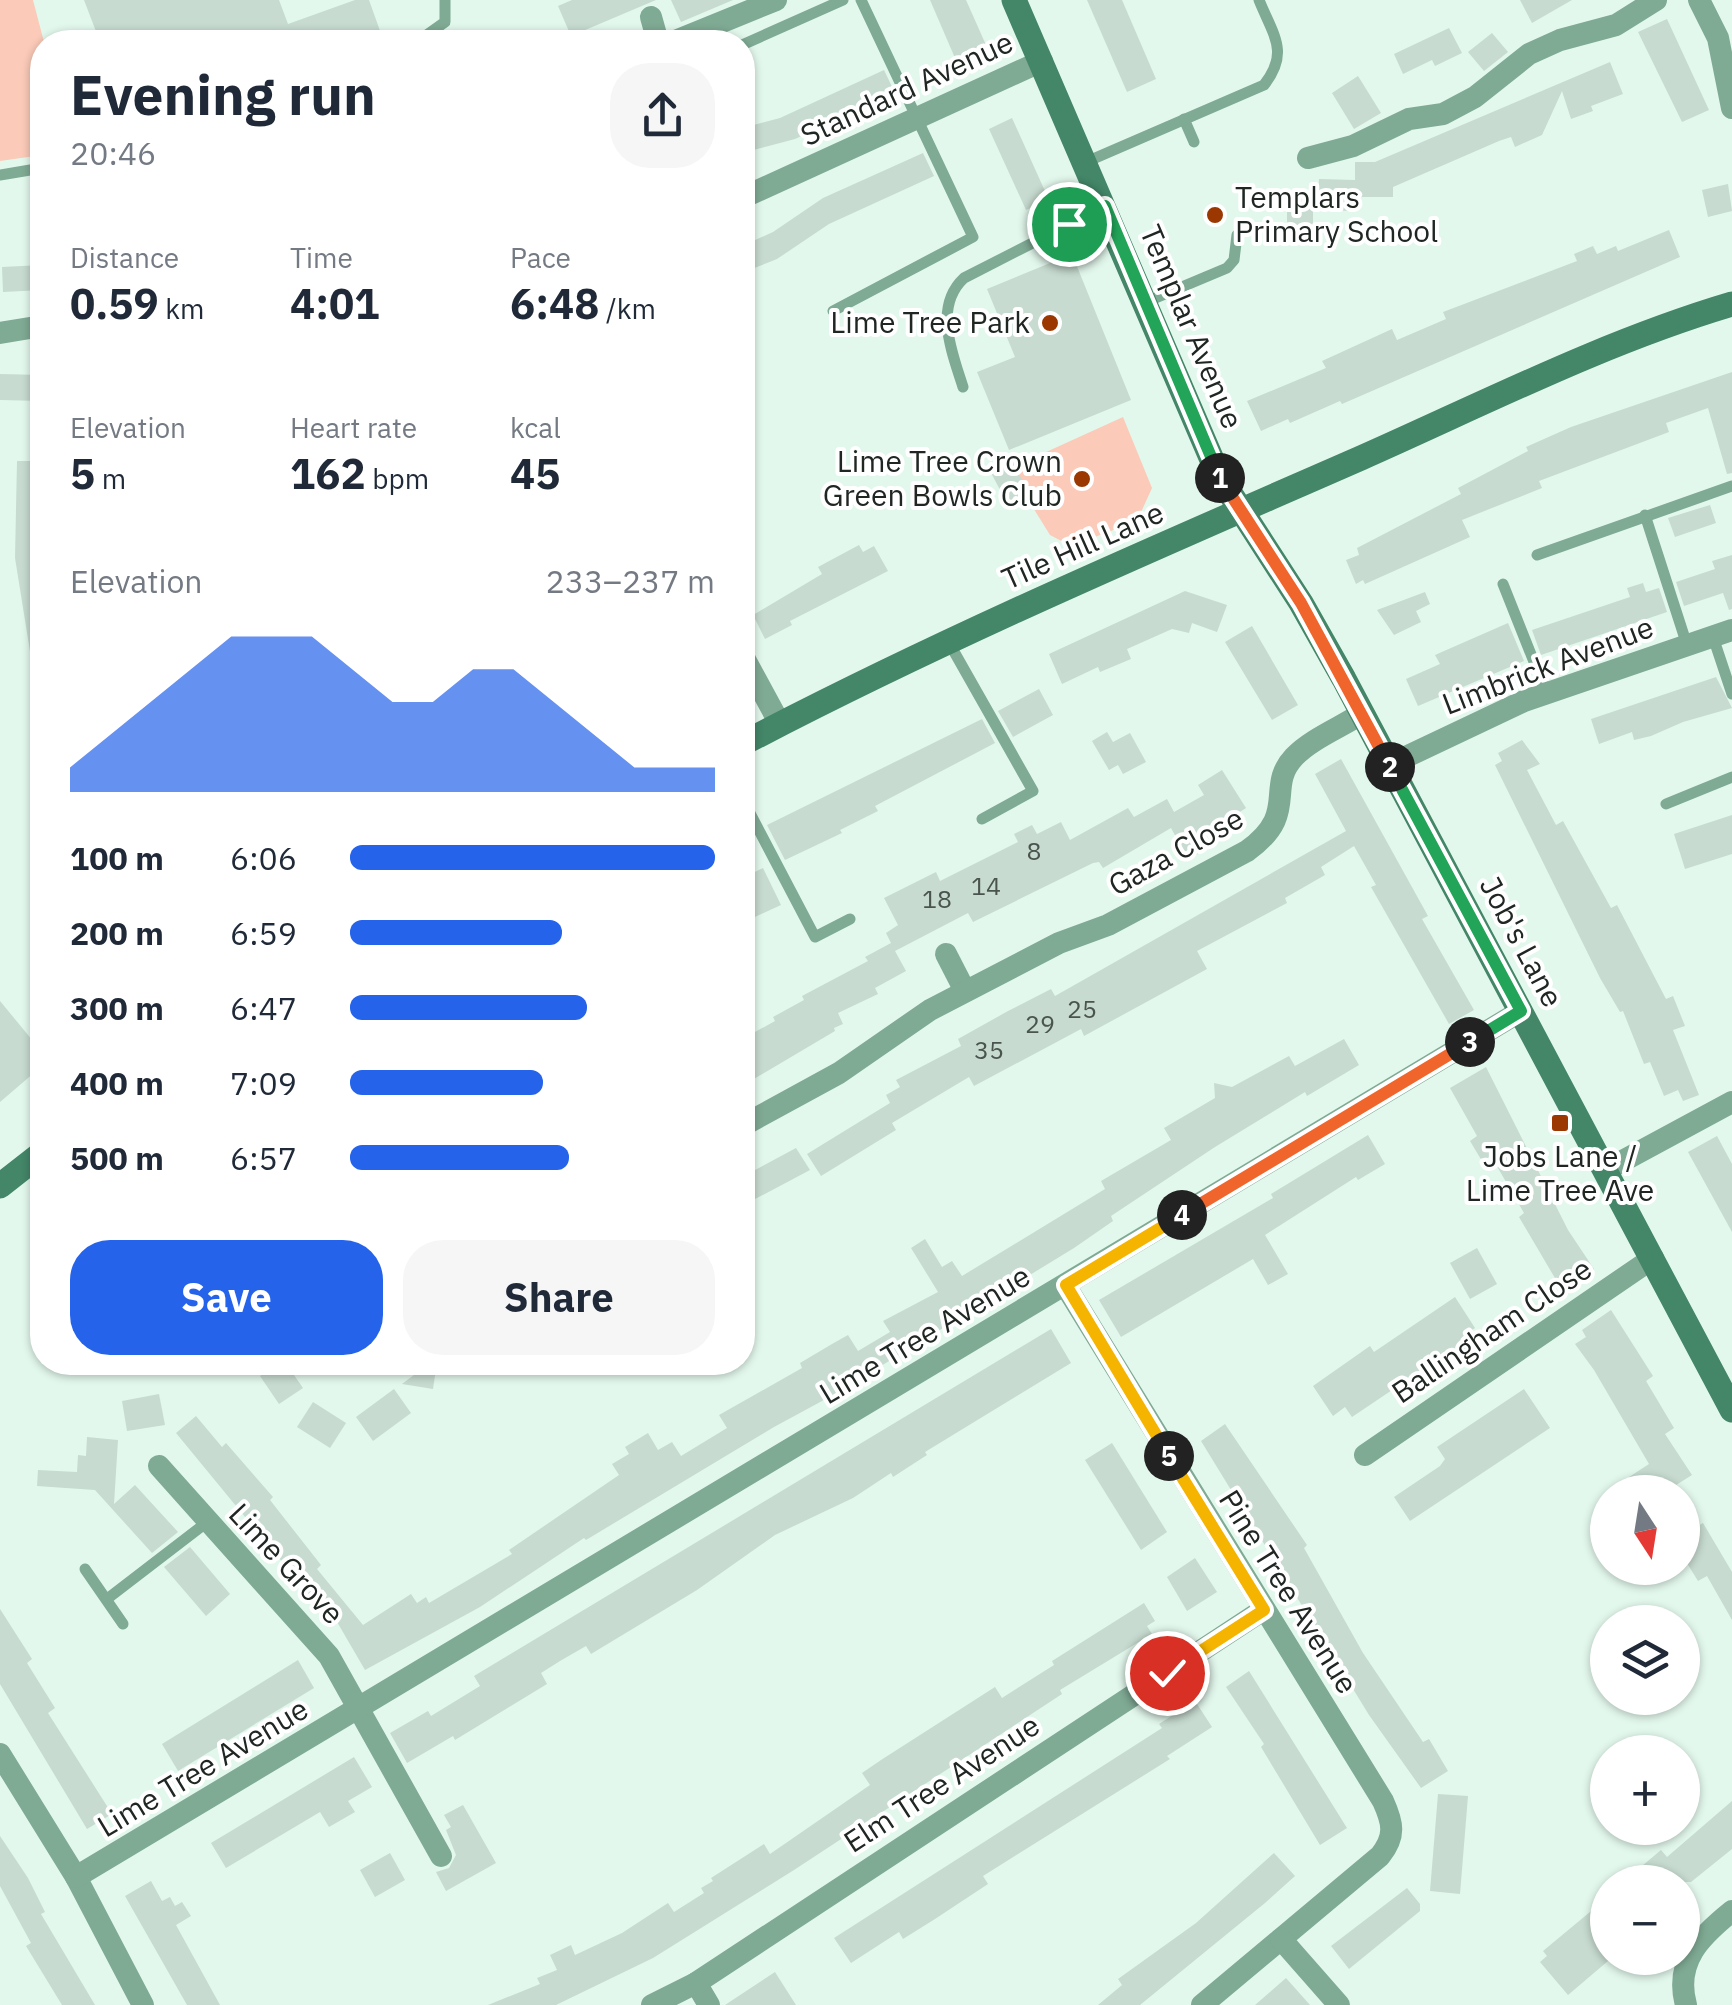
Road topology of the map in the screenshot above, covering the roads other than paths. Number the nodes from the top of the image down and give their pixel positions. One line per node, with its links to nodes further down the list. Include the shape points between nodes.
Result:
1 (445, 0): 10 (lane, via 445,22)
2 (776, 0): 12 (street)
3 (843, 0): 14 (lane)
4 (860, 0): 17 (lane)
5 (1014, 0): 15 (street, Templar Avenue)
6 (1259, 0): 18 (lane, via 1280,51 1277,68 1264,85)
7 (1656, 0): 20 (street, via 1616,24 1529,54 1443,114 1409,119 1354,146)
8 (1700, 0): 13 (street)
9 (650, 17): 11 (street)
10 (434, 30)
11 (654, 30)
12 (702, 30)
13 (1725, 37): 16 (street)
14 (755, 39)
15 (1042, 61): 17 (street, Standard Avenue); 21 (street, Templar Avenue)
16 (1732, 108)
17 (918, 118): 24 (street, Standard Avenue); 29 (lane, via 973,237)
18 (1184, 120): 19 (lane); 21 (lane)
19 (1194, 142)
20 (1308, 158)
21 (1086, 162): 25 (street, Templar Avenue)
22 (30, 170): 23 (lane)
23 (0, 174)
24 (755, 192)
25 (1105, 206): 27 (street, Templar Avenue); 32 (lane, via 953,288 948,330)
26 (1237, 235): 27 (lane, via 1228,268)
27 (1146, 302): 34 (street, Templar Avenue, via 1214,466)
28 (1732, 304): 34 (street, Tile Hill Lane, via 1630,339)
29 (833, 310)
30 (30, 328): 31 (street)
31 (0, 333)
32 (963, 387)
33 (1732, 486): 35 (lane)
34 (1242, 511): 39 (street, Tile Hill Lane); 44 (street, Job's Lane)
35 (1645, 515): 36 (lane); 40 (lane)
36 (1536, 555)
37 (1503, 584): 42 (lane)
38 (1722, 633): 40 (street, Limbrick Avenue); 43 (lane)
39 (948, 641): 45 (street, Tile Hill Lane); 50 (lane, via 1033,790)
40 (1688, 645): 42 (street, Limbrick Avenue)
41 (755, 678): 45 (street)
42 (1546, 692): 47 (street, Limbrick Avenue)
43 (1732, 694)
44 (1361, 714): 47 (street, Job's Lane); 54 (street, Gaza Close, via 1286,768 1278,818 1268,836 1108,925 1059,942)
45 (780, 724): 46 (street, Tile Hill Lane)
46 (755, 737)
47 (1389, 765): 55 (street, Job's Lane)
48 (1732, 777): 49 (lane)
49 (1666, 804)
50 (982, 818)
51 (755, 823): 52 (lane, via 815,937)
52 (850, 919)
53 (946, 954): 54 (street)
54 (965, 991): 57 (street, Gaza Close)
55 (1521, 1011): 59 (street, Job's Lane); 62 (street, Lime Tree Avenue)
56 (1732, 1102): 59 (street)
57 (755, 1119)
58 (30, 1162): 60 (street)
59 (1606, 1170): 61 (street, Job's Lane)
60 (0, 1186)
61 (1652, 1258): 63 (street, Job's Lane); 64 (street, Ballingham Close)
62 (1066, 1285): 69 (street, Pine Tree Avenue); 71 (street, Lime Tree Avenue)
63 (1732, 1410)
64 (1365, 1455)
65 (159, 1466): 66 (street, Lime Grove)
66 (206, 1523): 68 (lane); 71 (street, Lime Grove, via 330,1656)
67 (85, 1569): 68 (lane)
68 (107, 1599): 70 (lane)
69 (1264, 1610): 76 (street, Pine Tree Avenue, via 1394,1829 1380,1856); 77 (street, Elm Tree Avenue)
70 (123, 1624)
71 (360, 1710): 73 (street); 74 (street, Lime Tree Avenue)
72 (0, 1754): 74 (street)
73 (441, 1856)
74 (76, 1877): 78 (street)
75 (1732, 1911): 83 (street, via 1692,1948 1683,1975)
76 (1281, 1939): 81 (street); 82 (street)
77 (696, 1983): 79 (street, Elm Tree Avenue); 80 (street)
78 (143, 2005)
79 (652, 2005)
80 (709, 2005)
81 (1202, 2005)
82 (1339, 2005)
83 (1686, 2005)

